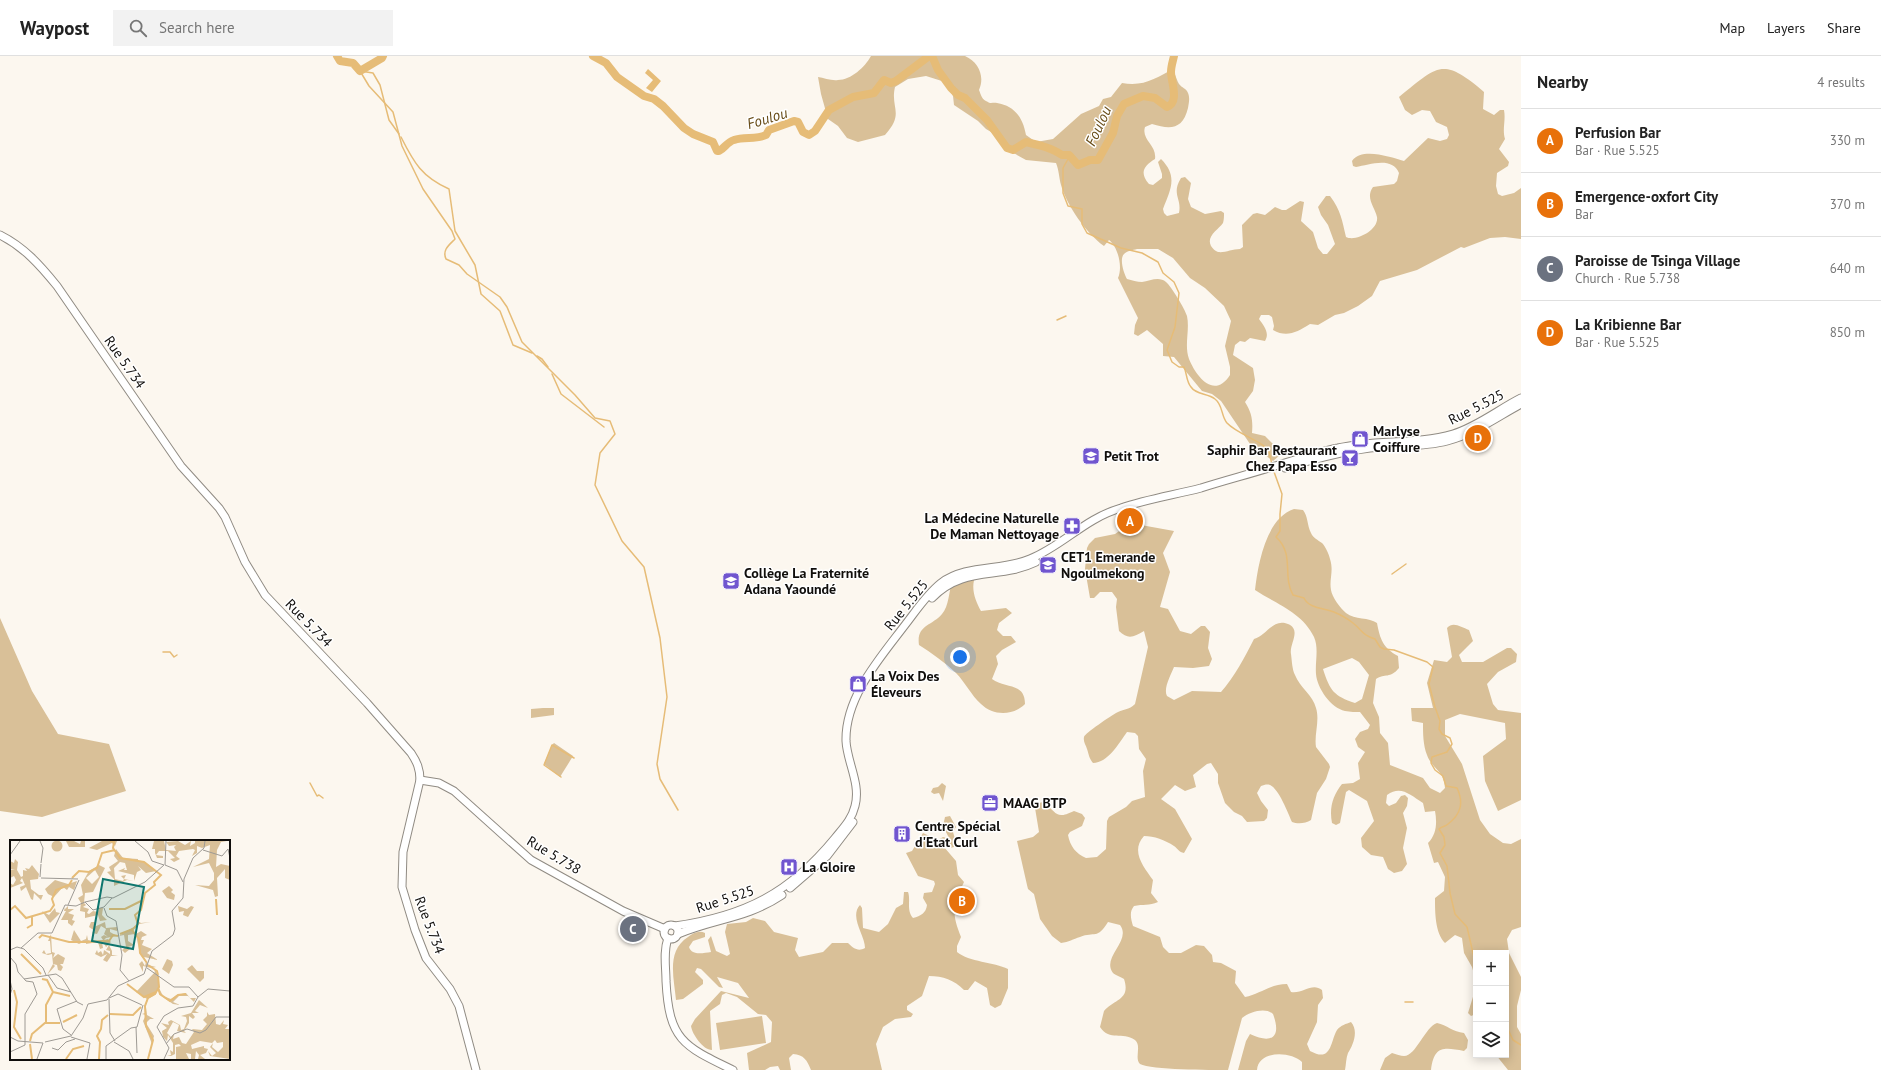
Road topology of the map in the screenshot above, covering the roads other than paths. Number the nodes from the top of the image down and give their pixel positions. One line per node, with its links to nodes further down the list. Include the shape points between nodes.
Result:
1 (0, 235): 4 (street, Rue 5.734, via 36,261 57,286 181,466 219,508 245,562 265,595 411,753 420,769)
2 (1521, 398): 5 (street, Rue 5.525, via 1456,433 1420,440 1355,444 1197,489 1118,508 1092,520 1043,554 1010,566 970,571 943,582 929,594 885,651 863,684 852,708 846,738 856,799 853,813 846,825 809,865 772,896 734,912)
3 (1521, 404): 7 (street, Rue 5.525, via 1471,433 1446,441 1343,452 1117,513 1094,524 1045,558 1029,565 971,576 949,584 932,597 883,662 857,705 851,738 860,800 849,829 822,861 772,901 746,914)
4 (420, 780): 6 (street, Rue 5.738, via 439,783 454,791 531,860 623,911); 9 (street, Rue 5.734, via 403,852 402,887 426,958 450,989 459,1006)
5 (675, 926): 6 (street, via 668,926); 7 (street)
6 (665, 929): 8 (street)
7 (678, 934): 8 (street, via 674,939)
8 (668, 938): 10 (street, via 665,948 667,1004 675,1029 692,1049)
9 (476, 1070)
10 (732, 1070)

